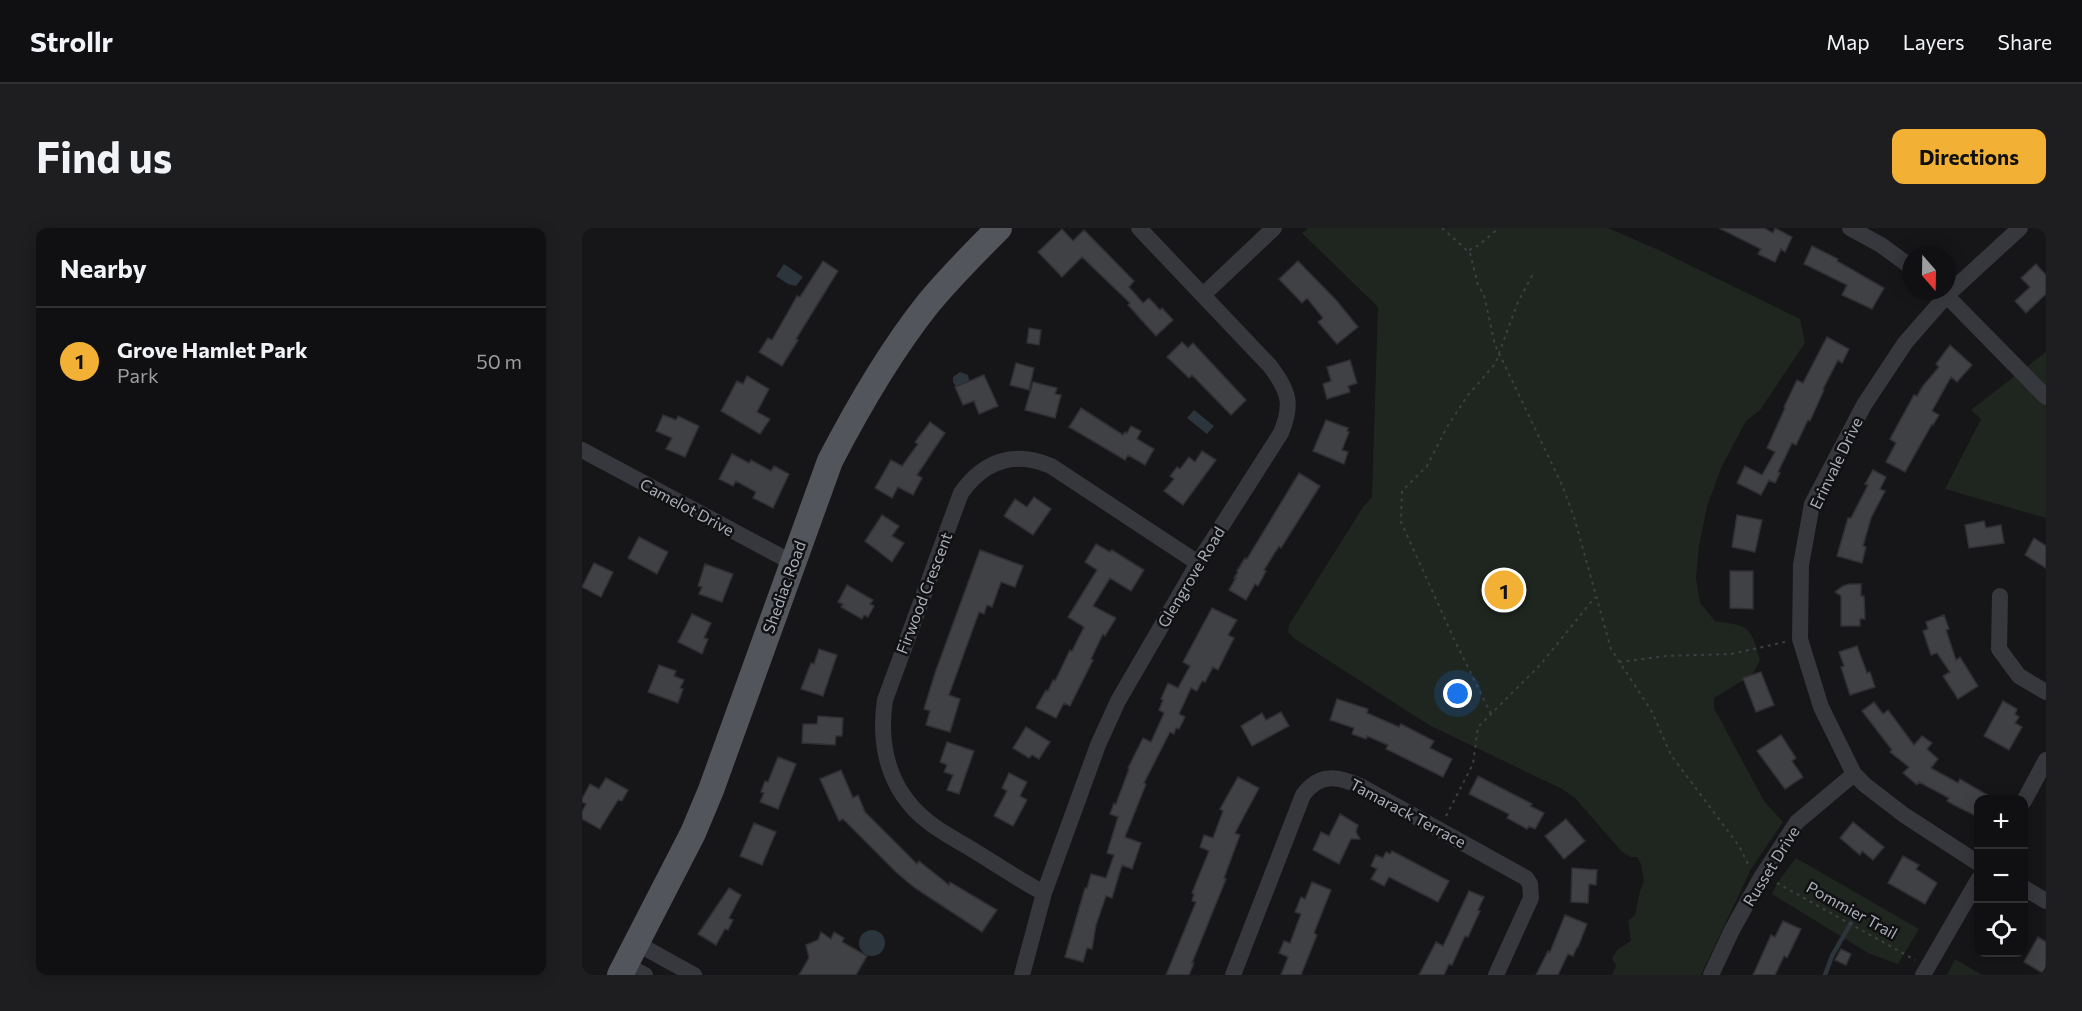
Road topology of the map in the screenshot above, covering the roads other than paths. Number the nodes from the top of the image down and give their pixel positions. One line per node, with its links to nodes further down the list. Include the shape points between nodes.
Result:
1 (999, 228): 13 (main road, Shediac Road, via 927,305 896,347 830,461)
2 (1139, 228): 8 (street, Glengrove Road)
3 (1274, 228): 8 (street)
4 (1850, 228): 6 (street)
5 (2020, 228): 7 (street, Erinvale Drive)
6 (1902, 260)
7 (1956, 283)
8 (1203, 295): 14 (street, Glengrove Road, via 1270,366 1289,398 1281,433)
9 (1939, 300): 18 (street, Erinvale Drive, via 1864,405 1812,504 1801,565 1800,639 1821,707)
10 (1952, 300): 11 (street)
11 (2046, 398)
12 (582, 450): 13 (street, Camelot Drive)
13 (792, 563): 25 (main road, Shediac Road, via 711,790)
14 (1198, 563): 23 (street, Glengrove Road, via 1118,701); 23 (street, Firwood Crescent, via 1035,459 1004,460 986,467 962,493 885,700 882,721 886,763 908,804 927,822)
15 (2000, 596): 16 (street, via 1999,649 2019,676)
16 (2046, 692)
17 (2046, 760): 19 (street)
18 (1854, 774): 20 (street, Erinvale Drive, via 1904,815); 31 (street, Russet Drive, via 1797,822 1762,876)
19 (2027, 795)
20 (1974, 860)
21 (1974, 886): 26 (street)
22 (2028, 890): 24 (street)
23 (1044, 893): 28 (street, Glengrove Road)
24 (2046, 901)
25 (632, 964): 27 (street)
26 (1919, 968)
27 (694, 975)
28 (1023, 975)
29 (1233, 975): 30 (street, Tamarack Terrace, via 1308,787 1337,777 1439,828 1526,878 1532,891 1529,905)
30 (1496, 975)
31 (1712, 975)

